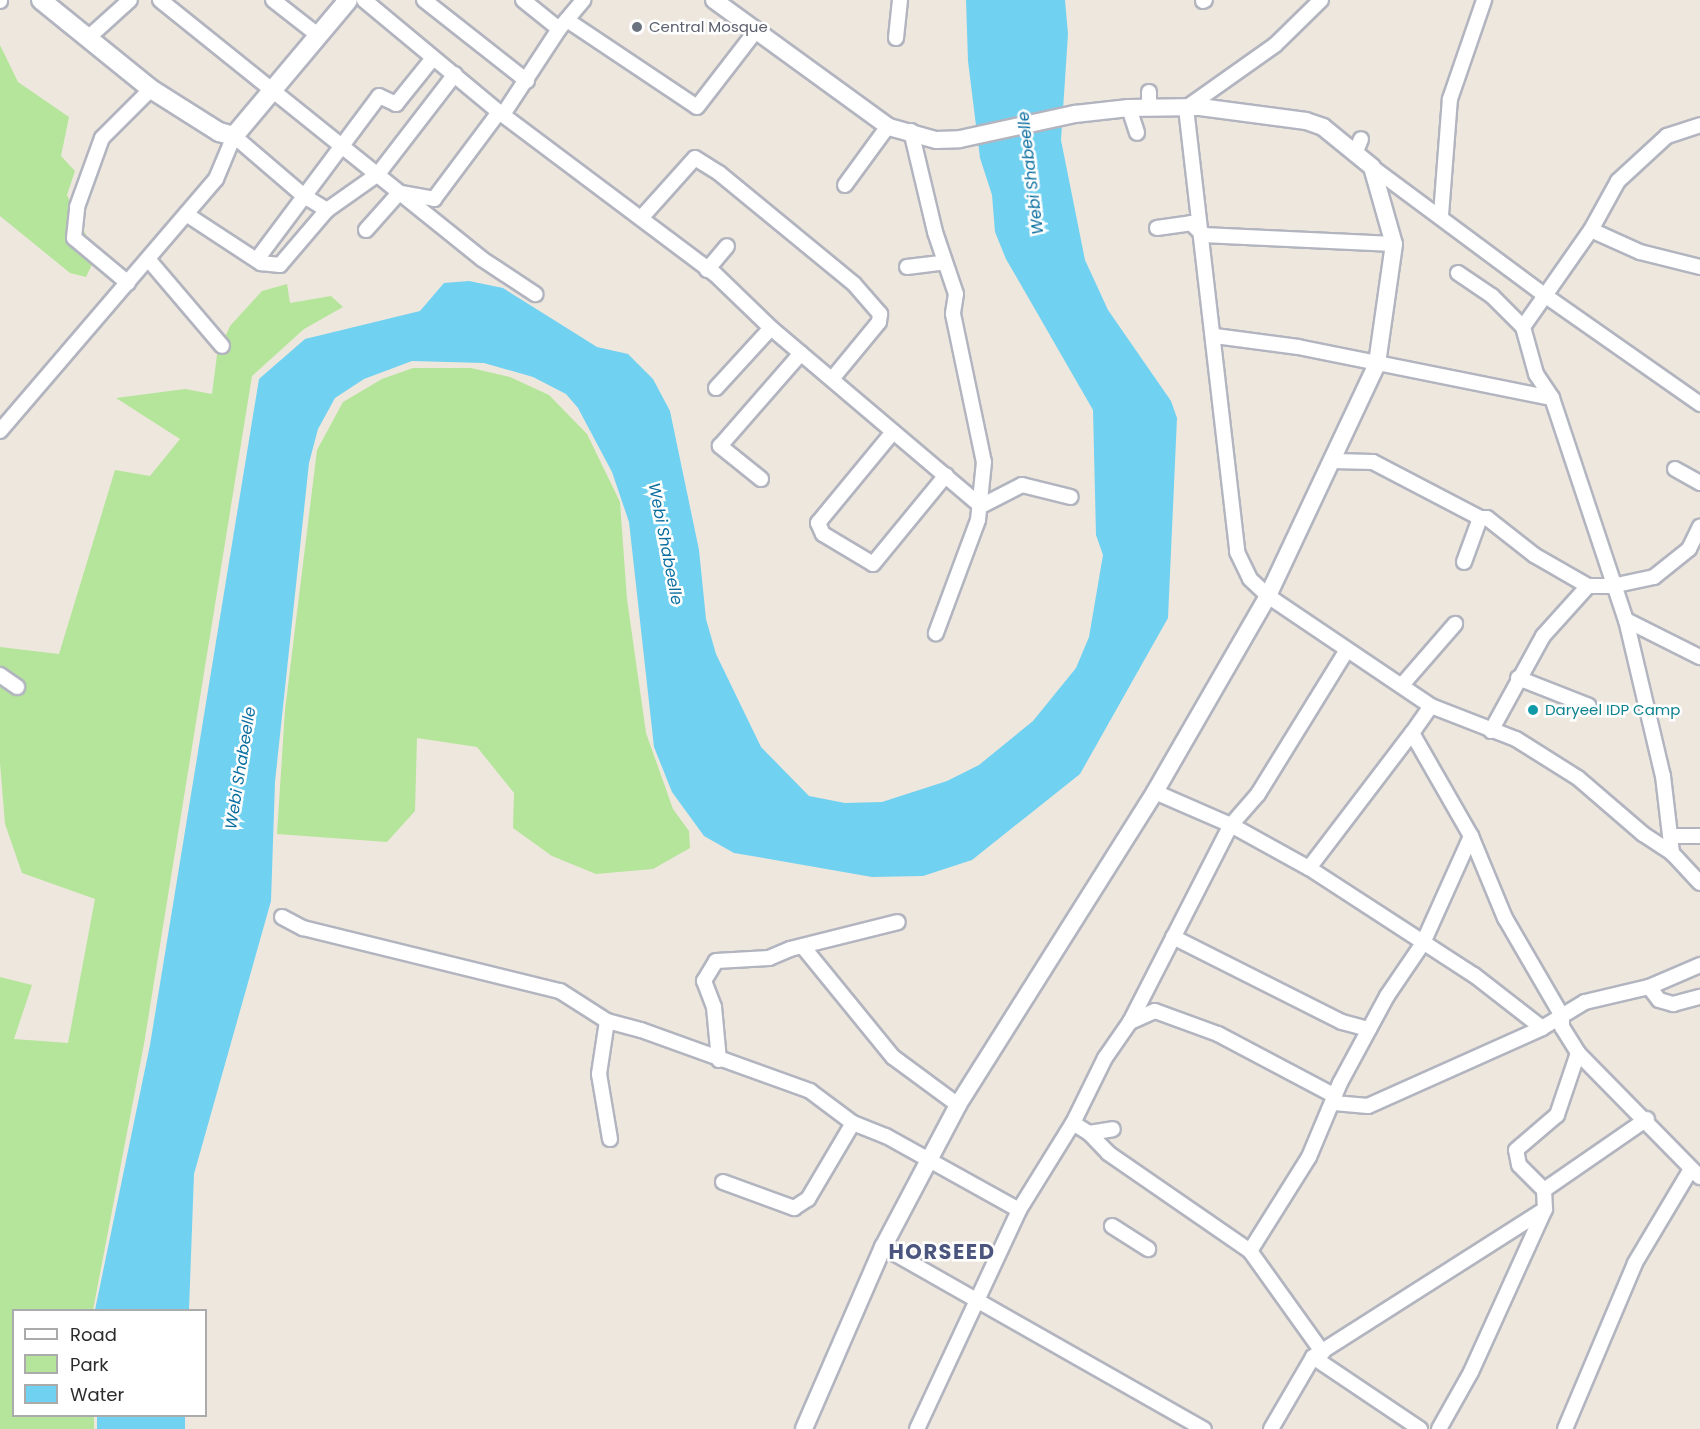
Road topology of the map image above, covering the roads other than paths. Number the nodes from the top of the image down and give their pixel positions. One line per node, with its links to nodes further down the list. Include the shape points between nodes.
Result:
1 (41, 0): 17 (main road)
2 (130, 0): 17 (street)
3 (160, 0): 23 (street)
4 (273, 0): 16 (street)
5 (348, 0): 16 (main road)
6 (364, 0): 19 (street)
7 (423, 0): 21 (street)
8 (523, 0): 14 (street)
9 (583, 0): 14 (street)
10 (714, 0): 15 (street)
11 (900, 0): 18 (street)
12 (1321, 0): 25 (street, via 1275,45)
13 (1484, 0): 40 (street, via 1450,99)
14 (563, 25): 15 (street, via 697,107); 21 (street)
15 (755, 32): 28 (street)
16 (319, 36): 23 (main road)
17 (89, 38): 22 (main road)
18 (896, 38)
19 (433, 58): 20 (street); 32 (street, via 396,104 379,96)
20 (455, 74): 26 (street); 34 (street)
21 (528, 81): 26 (street)
22 (151, 89): 31 (main road, via 219,132); 55 (street, via 102,138 77,207 74,238)
23 (273, 90): 31 (main road); 32 (street)
24 (1129, 108): 25 (street, via 1149,100); 29 (street, via 1075,114 960,139 936,140); 30 (street)
25 (1186, 108): 33 (street, via 1306,121 1358,147); 45 (street)
26 (502, 113): 36 (street, via 434,199); 41 (street)
27 (1700, 125): 44 (street, via 1667,136 1618,181)
28 (888, 126): 29 (street); 35 (street)
29 (911, 131): 50 (street)
30 (1137, 133)
31 (234, 136): 37 (street); 39 (street, via 216,179)
32 (341, 147): 34 (street); 37 (street)
33 (1372, 167): 40 (street); 46 (street)
34 (378, 174): 36 (street); 38 (street)
35 (845, 185)
36 (399, 193): 43 (street); 56 (street, via 482,259)
37 (304, 196): 38 (street); 48 (street)
38 (327, 210): 48 (street, via 280,265 261,263)
39 (186, 214): 48 (street); 49 (street)
40 (1441, 215): 57 (street)
41 (642, 217): 53 (street); 64 (street, via 695,158 719,173 854,284 880,314 879,321)
42 (1156, 228): 45 (street, via 1191,223)
43 (366, 230)
44 (1591, 230): 52 (street, via 1640,252); 57 (street)
45 (1203, 235): 46 (street); 60 (street)
46 (1394, 244): 63 (street)
47 (727, 246): 53 (street)
48 (258, 258)
49 (148, 259): 55 (street); 61 (street)
50 (945, 262): 51 (street); 76 (street, via 956,294 953,314 984,462)
51 (907, 267)
52 (1700, 267)
53 (707, 270): 59 (street)
54 (1458, 273): 58 (street, via 1492,296)
55 (128, 283): 68 (street)
56 (535, 294)
57 (1543, 294): 58 (street); 67 (street)
58 (1522, 327): 66 (street, via 1536,374)
59 (771, 328): 62 (street); 65 (street)
60 (1215, 336): 63 (street); 82 (street, via 1237,552 1250,579)
61 (222, 346)
62 (801, 353): 64 (street); 73 (street, via 720,446)
63 (1377, 364): 66 (street); 70 (street)
64 (832, 379): 69 (street)
65 (716, 388)
66 (1552, 398): 81 (street)
67 (1700, 404)
68 (0, 431)
69 (893, 432): 72 (street); 72 (street, via 818,523 823,534 873,564)
70 (1333, 460): 77 (street, via 1373,462); 82 (street)
71 (1675, 469): 74 (street)
72 (946, 475): 76 (street)
73 (761, 479)
74 (1700, 483)
75 (1071, 497): 76 (street, via 1022,484)
76 (981, 506): 85 (street)
77 (1480, 518): 79 (street); 80 (street, via 1487,518 1534,555)
78 (1700, 526): 81 (street, via 1689,549 1654,577)
79 (1464, 562)
80 (1588, 586): 81 (street); 89 (street, via 1543,636)
81 (1612, 586): 83 (street)
82 (1268, 596): 86 (street); 96 (street)
83 (1626, 620): 87 (street); 99 (street, via 1663,776)
84 (1455, 624): 90 (street)
85 (936, 633)
86 (1347, 650): 90 (street); 97 (street, via 1258,794)
87 (1700, 657)
88 (0, 675): 91 (street)
89 (1518, 678): 93 (street); 94 (street)
90 (1402, 685): 92 (street)
91 (17, 687)
92 (1431, 706): 94 (street); 95 (street)
93 (1589, 706)
94 (1491, 731): 101 (street, via 1516,739 1578,778 1643,834)
95 (1412, 733): 98 (street); 102 (street)
96 (1155, 792): 97 (street); 120 (street)
97 (1231, 825): 102 (street); 106 (street)
98 (1471, 836): 107 (street); 112 (street, via 1505,918)
99 (1672, 836): 100 (street); 101 (street)
100 (1700, 836)
101 (1672, 853): 103 (street)
102 (1309, 868): 107 (street)
103 (1700, 883)
104 (282, 917): 113 (street, via 303,928 560,991)
105 (898, 922): 108 (street)
106 (1173, 937): 114 (street); 116 (street, via 1342,1023)
107 (1423, 942): 115 (street, via 1474,975); 116 (street)
108 (804, 948): 118 (street, via 768,958 716,961 704,981 714,1007); 120 (street, via 893,1057)
109 (1700, 965): 110 (street)
110 (1649, 987): 111 (street, via 1659,1000 1673,1004); 112 (street, via 1585,1002)
111 (1700, 998)
112 (1562, 1016): 115 (street); 117 (street, via 1562,1027)
113 (607, 1021): 118 (street); 126 (street, via 599,1074)
114 (1130, 1022): 119 (street, via 1155,1011 1218,1034); 123 (street, via 1105,1058)
115 (1542, 1028): 119 (street, via 1368,1106)
116 (1369, 1029): 119 (street)
117 (1578, 1053): 121 (street); 130 (street, via 1557,1115 1516,1150 1519,1165)
118 (719, 1060): 122 (street, via 810,1091)
119 (1334, 1100): 136 (street, via 1309,1157)
120 (958, 1105): 127 (street)
121 (1647, 1119): 128 (street); 130 (street)
122 (853, 1123): 127 (street, via 886,1136); 129 (street, via 808,1199 794,1208)
123 (1073, 1123): 125 (street); 132 (street)
124 (1113, 1129): 125 (street)
125 (1089, 1133): 136 (street, via 1108,1154)
126 (610, 1139)
127 (929, 1163): 132 (street); 134 (street)
128 (1695, 1173): 147 (street, via 1635,1263)
129 (723, 1182)
130 (1544, 1190): 131 (street)
131 (1545, 1209): 138 (street); 146 (street, via 1472,1372)
132 (1019, 1210): 137 (street)
133 (1112, 1226): 135 (street)
134 (883, 1247): 137 (street); 139 (street)
135 (1148, 1249)
136 (1250, 1251): 138 (street)
137 (979, 1299): 142 (street); 143 (street)
138 (1318, 1355): 144 (street); 145 (street)
139 (813, 1413): 140 (street); 141 (street)
140 (793, 1429)
141 (804, 1429)
142 (917, 1429)
143 (1204, 1429)
144 (1271, 1429)
145 (1420, 1429)
146 (1439, 1429)
147 (1565, 1429)

